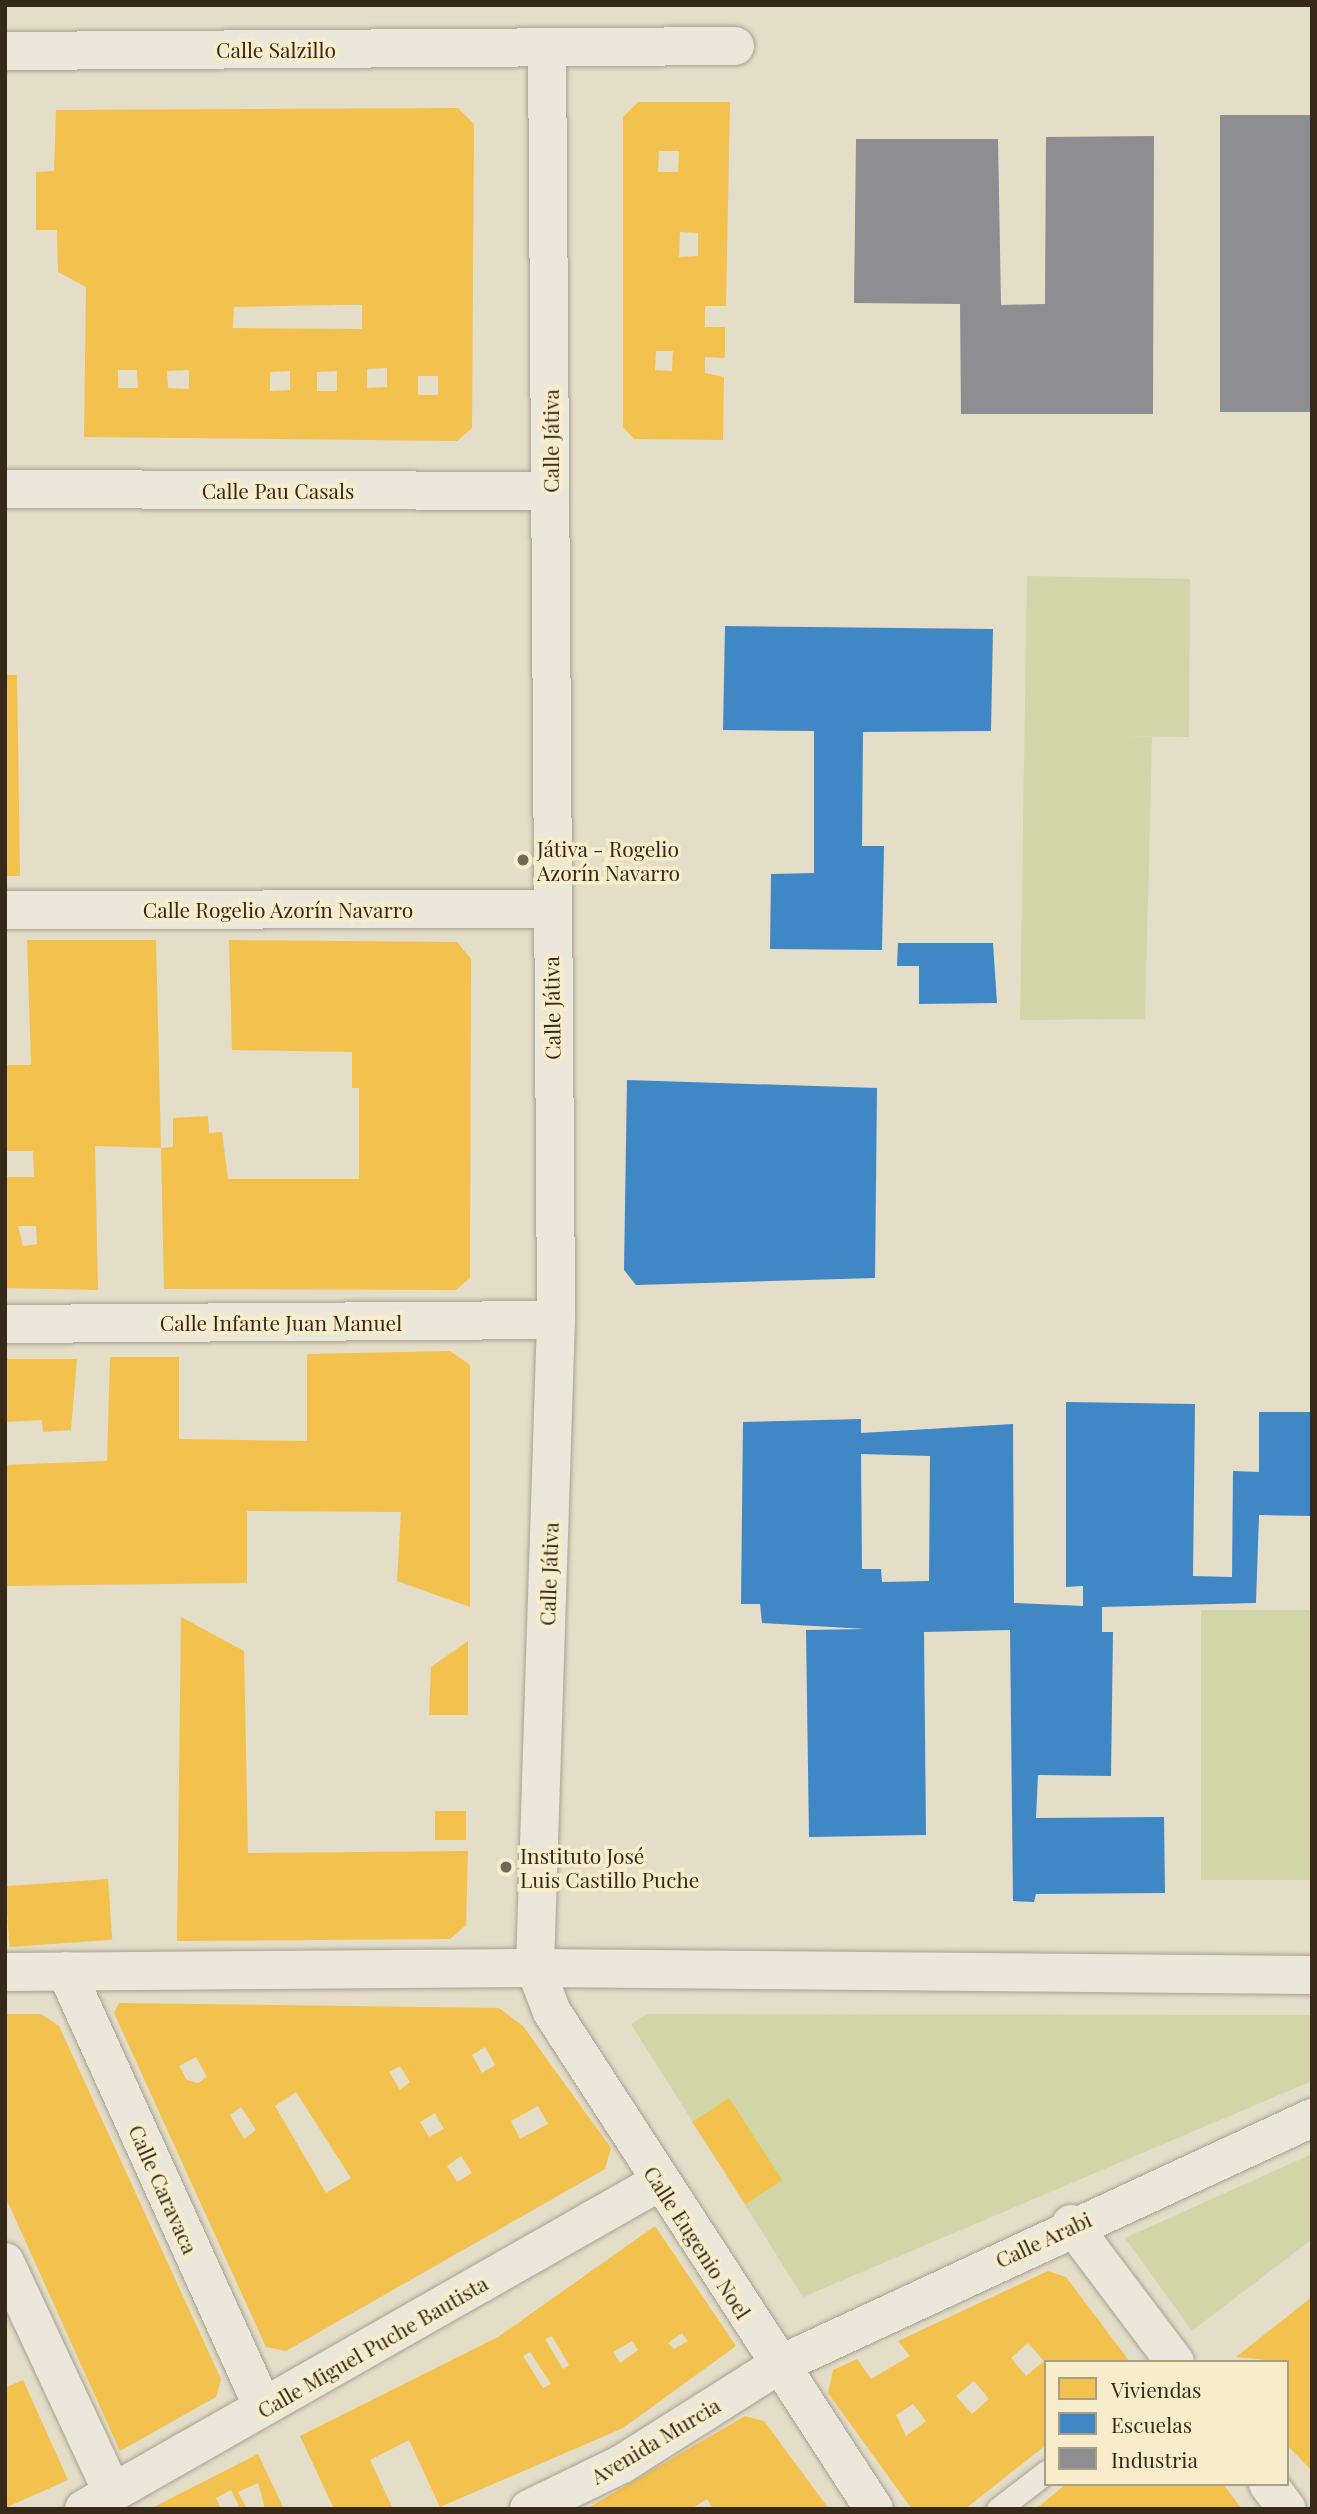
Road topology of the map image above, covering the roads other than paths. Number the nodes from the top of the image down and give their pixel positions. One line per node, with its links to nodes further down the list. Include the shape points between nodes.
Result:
1 (735, 46): 2 (street, Calle Salzillo)
2 (547, 47): 3 (street, Calle Salzillo); 5 (street, Calle Játiva)
3 (5, 51)
4 (5, 489): 5 (street, Calle Pau Casals)
5 (550, 491): 6 (street, Calle Játiva)
6 (550, 909): 7 (street, Calle Rogelio Azorín Navarro); 8 (street, Calle Játiva)
7 (5, 910)
8 (556, 1320): 9 (street, Calle Infante Juan Manuel); 10 (street, Calle Játiva)
9 (5, 1324)
10 (534, 1968): 11 (street); 13 (street); 15 (street, Calle Eugenio Noel, via 552,2012)
11 (66, 1971): 12 (street); 20 (street, Calle Caravaca)
12 (5, 1972)
13 (1312, 1975)
14 (1312, 2118): 16 (street, Calle Arabi)
15 (659, 2182): 19 (street, Calle Eugenio Noel); 20 (street, Calle Miguel Puche Bautista)
16 (1072, 2224): 18 (street); 19 (street, Calle Arabi)
17 (5, 2262): 23 (street)
18 (1174, 2360)
19 (777, 2366): 24 (street, Avenida Murcia, via 622,2464); 25 (street, Calle Eugenio Noel)
20 (263, 2407): 23 (street, Calle Miguel Puche Bautista)
21 (1044, 2474): 26 (lane)
22 (1270, 2486): 27 (street)
23 (98, 2501)
24 (529, 2509)
25 (874, 2509)
26 (998, 2509)
27 (1287, 2509)

